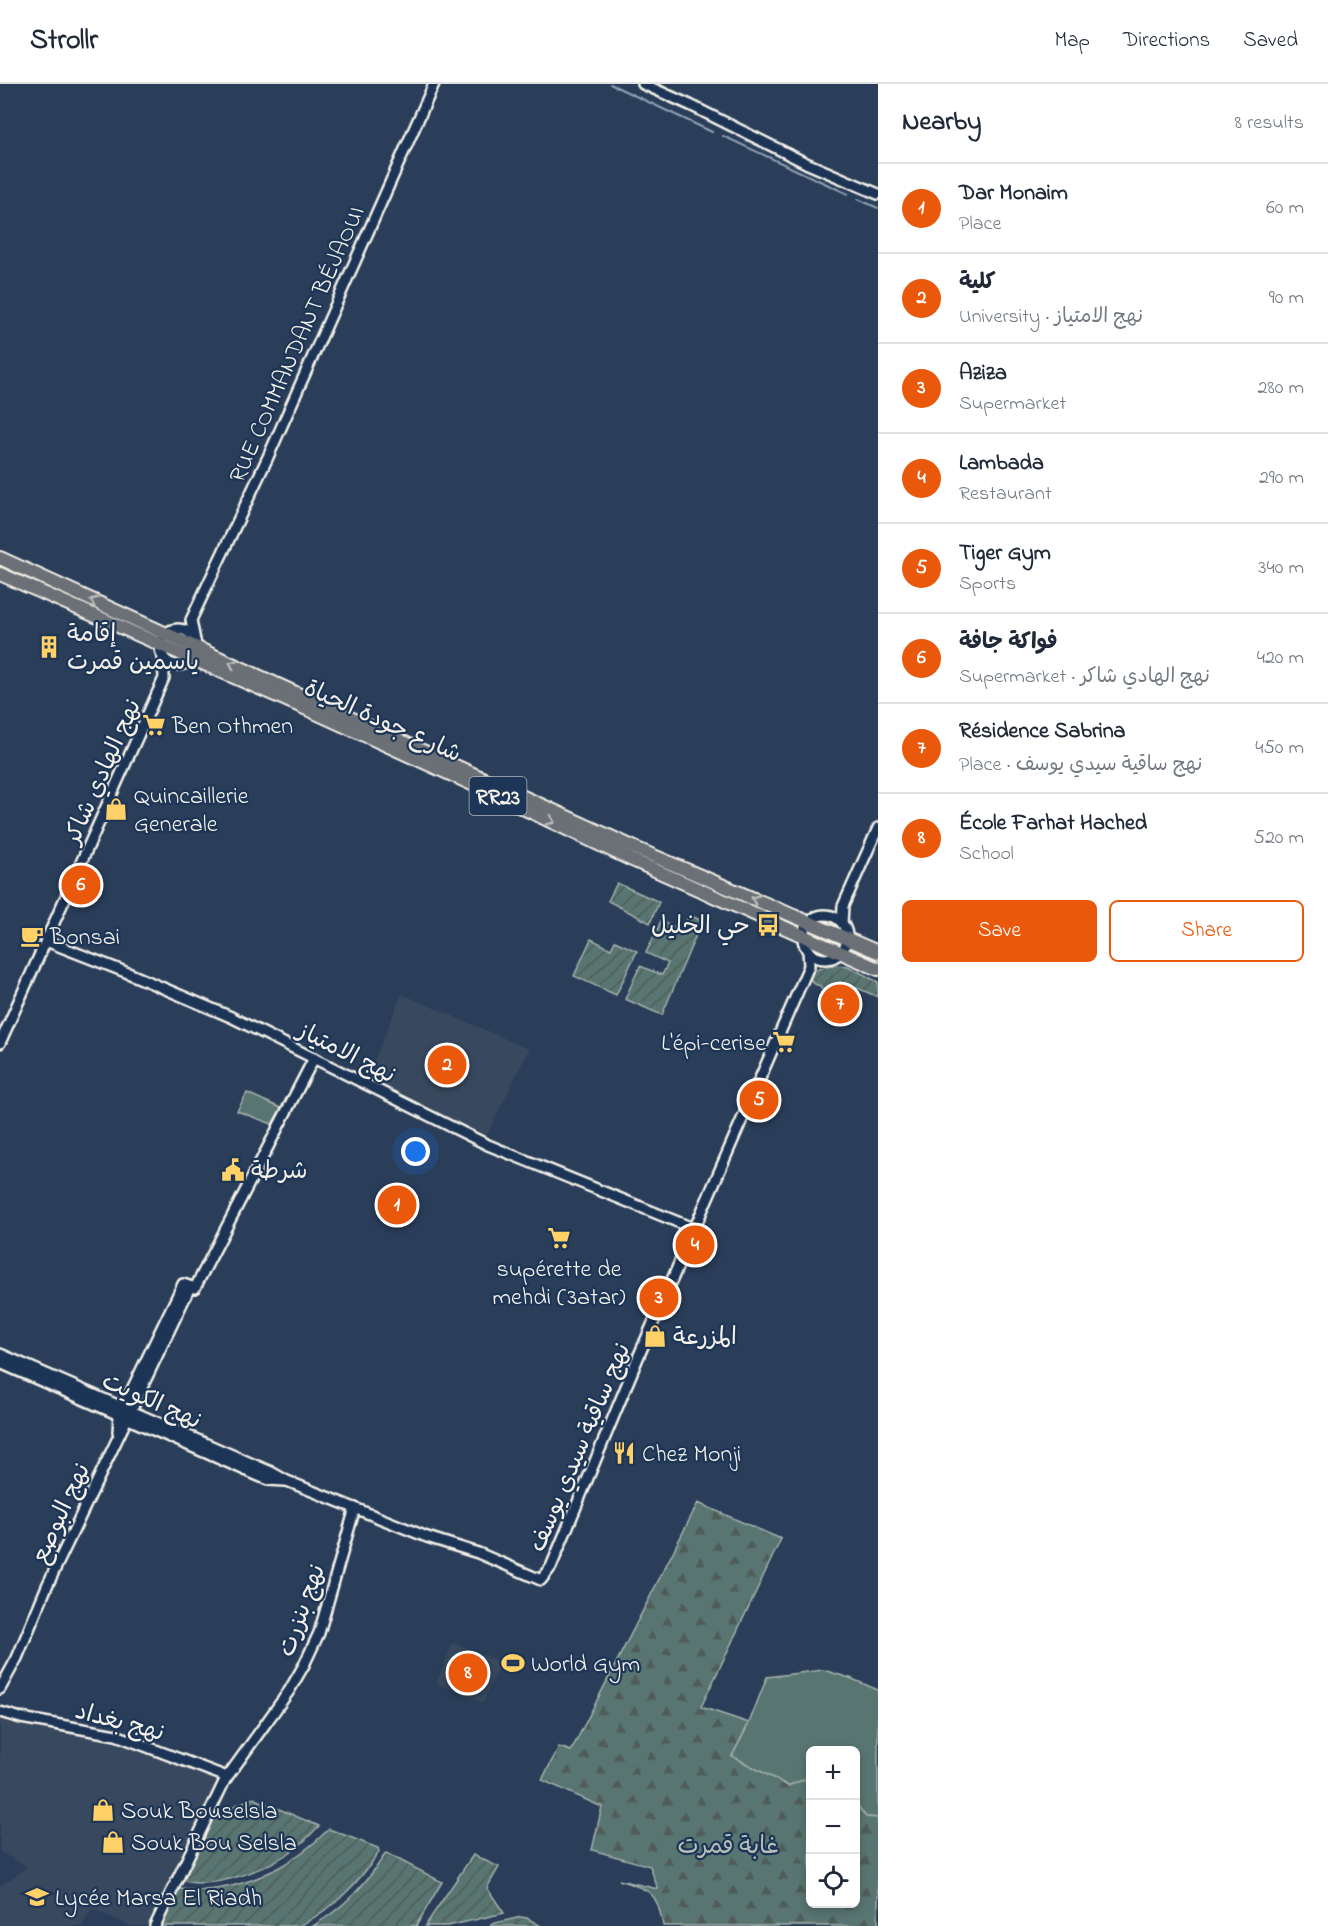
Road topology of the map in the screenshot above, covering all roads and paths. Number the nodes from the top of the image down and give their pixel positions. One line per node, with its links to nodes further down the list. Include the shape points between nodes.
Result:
1 (434, 84): 6 (street, RUE COMMANDANT BÉJAOUI)
2 (643, 84): 3 (street)
3 (878, 194)
4 (0, 558): 7 (highway, شارع جودة الحياة / RR23, one-way to 4)
5 (0, 574): 7 (highway, شارع جودة الحياة / RR23)
6 (191, 620): 7 (street); 8 (street)
7 (166, 641): 8 (highway, شارع جودة الحياة / RR23); 8 (street, via 186,631); 9 (street)
8 (191, 652): 9 (street); 13 (highway, شارع جودة الحياة / RR23, one-way to 8); 15 (highway, شارع جودة الحياة / RR23, one-way to 15)
9 (164, 678): 17 (street, نهج الهادي شاكر)
10 (878, 828): 11 (street)
11 (843, 906): 12 (street); 14 (street)
12 (830, 915): 13 (street); 14 (street)
13 (809, 922): 15 (street); 16 (highway, شارع جودة الحياة / RR23)
14 (842, 923): 16 (street)
15 (803, 937): 18 (street); 20 (highway, شارع جودة الحياة / RR23)
16 (847, 938): 19 (highway, شارع جودة الحياة / RR23); 20 (street)
17 (46, 941): 24 (street, نهج الهادي شاكر); 25 (street, نهج الامتياز, via 189,998)
18 (808, 950): 21 (street); 22 (street)
19 (878, 952)
20 (841, 953): 21 (street); 23 (highway, شارع جودة الحياة / RR23)
21 (824, 959): 22 (street)
22 (809, 966): 26 (street, نهج ساقية سيدي يوسف)
23 (878, 969)
24 (0, 1043)
25 (314, 1058): 26 (street, نهج الامتياز, via 488,1145); 29 (street, نهج البوصع)
26 (694, 1229): 31 (street, نهج ساقية سيدي يوسف, via 551,1567)
27 (0, 1354): 29 (street, نهج الكويت)
28 (0, 1363): 29 (street, نهج الكويت)
29 (124, 1414): 30 (street, نهج الكويت, via 268,1480 287,1481); 32 (street, نهج البوصع, via 118,1436)
30 (355, 1508): 31 (street, نهج الكويت); 34 (street, نهج بنزرت, via 319,1633 304,1665)
31 (541, 1580)
32 (0, 1689)
33 (0, 1712): 34 (street, نهج بغداد, via 116,1735)
34 (227, 1777): 35 (street, نهج بنزرت)
35 (155, 1926)

